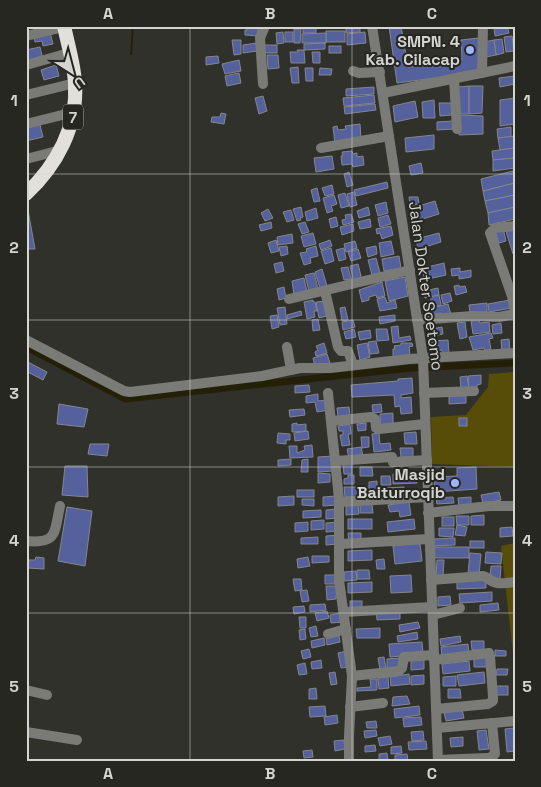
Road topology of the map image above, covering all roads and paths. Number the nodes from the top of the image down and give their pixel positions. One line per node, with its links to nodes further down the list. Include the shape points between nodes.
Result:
1 (265, 26): 14 (street, via 260,38)
2 (372, 26): 10 (street, Jalan Dokter Soetomo)
3 (483, 26): 11 (street)
4 (64, 27): 5 (street); 6 (highway, 7)
5 (26, 36)
6 (70, 53): 7 (street); 13 (highway, 7)
7 (26, 65)
8 (515, 66): 11 (street)
9 (353, 71): 10 (street)
10 (380, 72): 15 (street, Jalan Dokter Soetomo)
11 (482, 73): 12 (street)
12 (454, 79): 15 (street); 19 (street)
13 (75, 83): 16 (street); 17 (highway, 7)
14 (263, 84)
15 (383, 93): 20 (street, Jalan Dokter Soetomo)
16 (26, 95)
17 (74, 112): 18 (street); 22 (highway, 7)
18 (26, 124)
19 (457, 129)
20 (389, 136): 21 (street); 27 (street, Jalan Dokter Soetomo)
21 (321, 148)
22 (61, 150): 23 (street); 24 (highway, 7, via 39,182)
23 (26, 159)
24 (26, 194)
25 (515, 226): 28 (street, via 495,228 490,233)
26 (515, 269): 28 (street)
27 (410, 270): 29 (street); 32 (street, Jalan Dokter Soetomo)
28 (504, 274): 31 (street)
29 (325, 291): 30 (street); 37 (street, via 338,347 348,352)
30 (289, 299)
31 (515, 314): 32 (street)
32 (417, 320): 36 (street, Jalan Dokter Soetomo)
33 (26, 340): 38 (street, via 130,392)
34 (287, 347): 38 (street)
35 (515, 353): 36 (street)
36 (423, 362): 37 (street); 39 (street, Jalan Dokter Soetomo)
37 (353, 364): 38 (street)
38 (291, 370)
39 (424, 388): 40 (street); 43 (street, Jalan Dokter Soetomo)
40 (474, 391)
41 (328, 394): 42 (street)
42 (332, 420): 43 (street, via 372,417 379,429); 45 (street)
43 (424, 424): 44 (street, Jalan Dokter Soetomo)
44 (427, 460): 45 (street, via 393,462 391,457); 46 (street, Jalan Dokter Soetomo)
45 (336, 461): 47 (street)
46 (428, 497): 47 (street); 50 (street, Jalan Dokter Soetomo)
47 (340, 502): 53 (street)
48 (60, 506): 52 (street, via 52,537 42,543)
49 (515, 506): 50 (street)
50 (428, 513): 51 (street, Jalan Dokter Soetomo)
51 (430, 539): 53 (street); 54 (street, Jalan Dokter Soetomo)
52 (26, 541)
53 (340, 544): 58 (street, via 339,580)
54 (431, 580): 55 (street, via 483,576 494,583); 57 (street, Jalan Dokter Soetomo)
55 (515, 582)
56 (460, 608): 57 (street)
57 (432, 611): 58 (street); 61 (street, Jalan Dokter Soetomo)
58 (344, 612): 59 (street)
59 (346, 629): 60 (street); 62 (street)
60 (328, 634)
61 (434, 658): 62 (street, via 404,657 398,671); 67 (street, Jalan Dokter Soetomo); 67 (street, via 489,653 493,696 488,704)
62 (352, 676): 66 (street)
63 (26, 690): 64 (street)
64 (47, 695)
65 (383, 703): 66 (street)
66 (350, 707): 73 (street)
67 (436, 709): 70 (street, Jalan Dokter Soetomo)
68 (515, 721): 69 (street)
69 (492, 723): 70 (street); 74 (street, via 493,756)
70 (437, 728): 74 (street, Jalan Dokter Soetomo)
71 (26, 732): 72 (street)
72 (78, 740)
73 (346, 757)
74 (438, 761)

